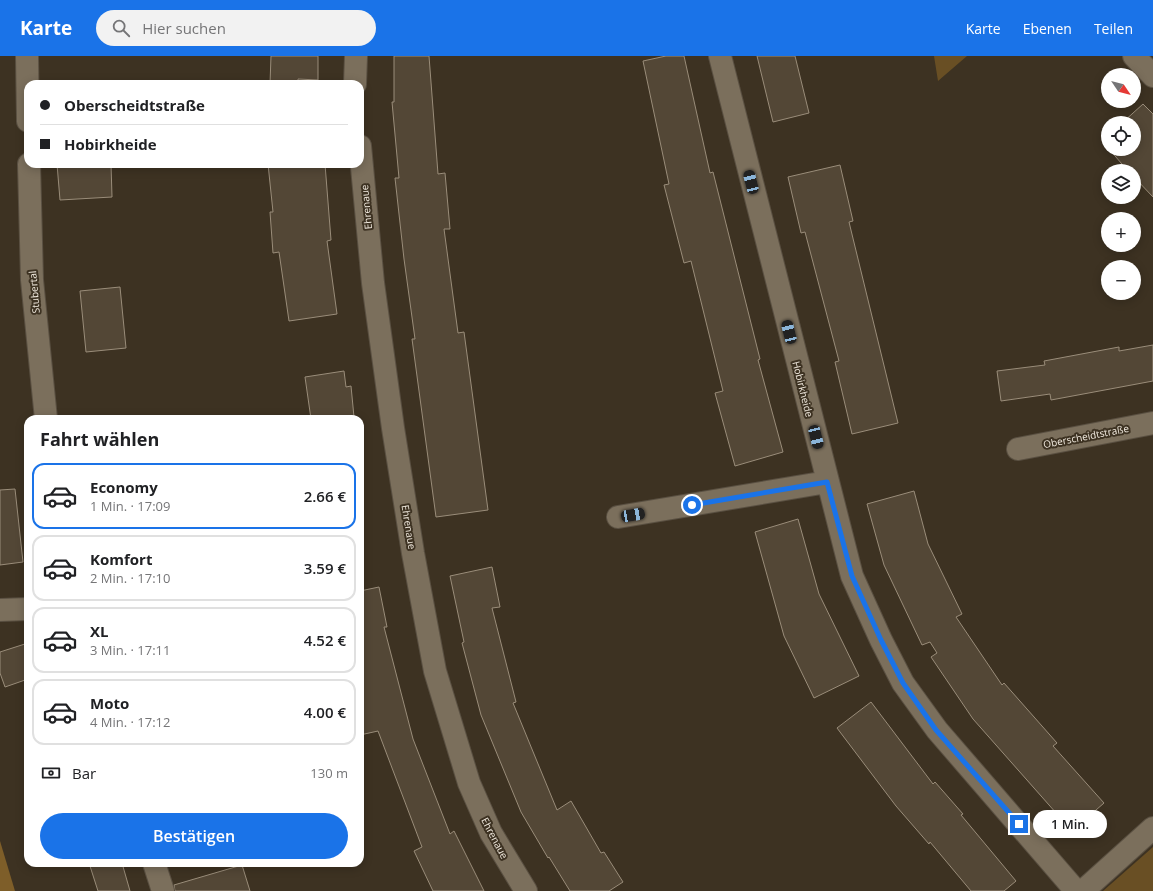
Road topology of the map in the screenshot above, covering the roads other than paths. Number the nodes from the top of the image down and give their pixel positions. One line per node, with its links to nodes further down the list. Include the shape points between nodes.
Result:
1 (26, 56): 6 (street)
2 (356, 56): 7 (street)
3 (720, 56): 13 (street, Hobirkheide)
4 (1134, 56): 5 (street)
5 (1153, 76)
6 (27, 80)
7 (355, 80)
8 (29, 168): 10 (street, Stubertal, via 32,280)
9 (362, 168): 20 (street, Ehrenaue, via 372,283 390,413 435,671 469,784 491,833)
10 (46, 415)
11 (1153, 423): 12 (street, Oberscheidtstraße)
12 (1018, 449)
13 (827, 482): 14 (street); 21 (street, Hobirkheide, via 852,576 903,683 936,730)
14 (618, 517)
15 (24, 609): 16 (street)
16 (0, 610)
17 (1153, 828): 22 (street)
18 (155, 867): 19 (street)
19 (163, 891)
20 (526, 891)
21 (1076, 891)
22 (1083, 891)

